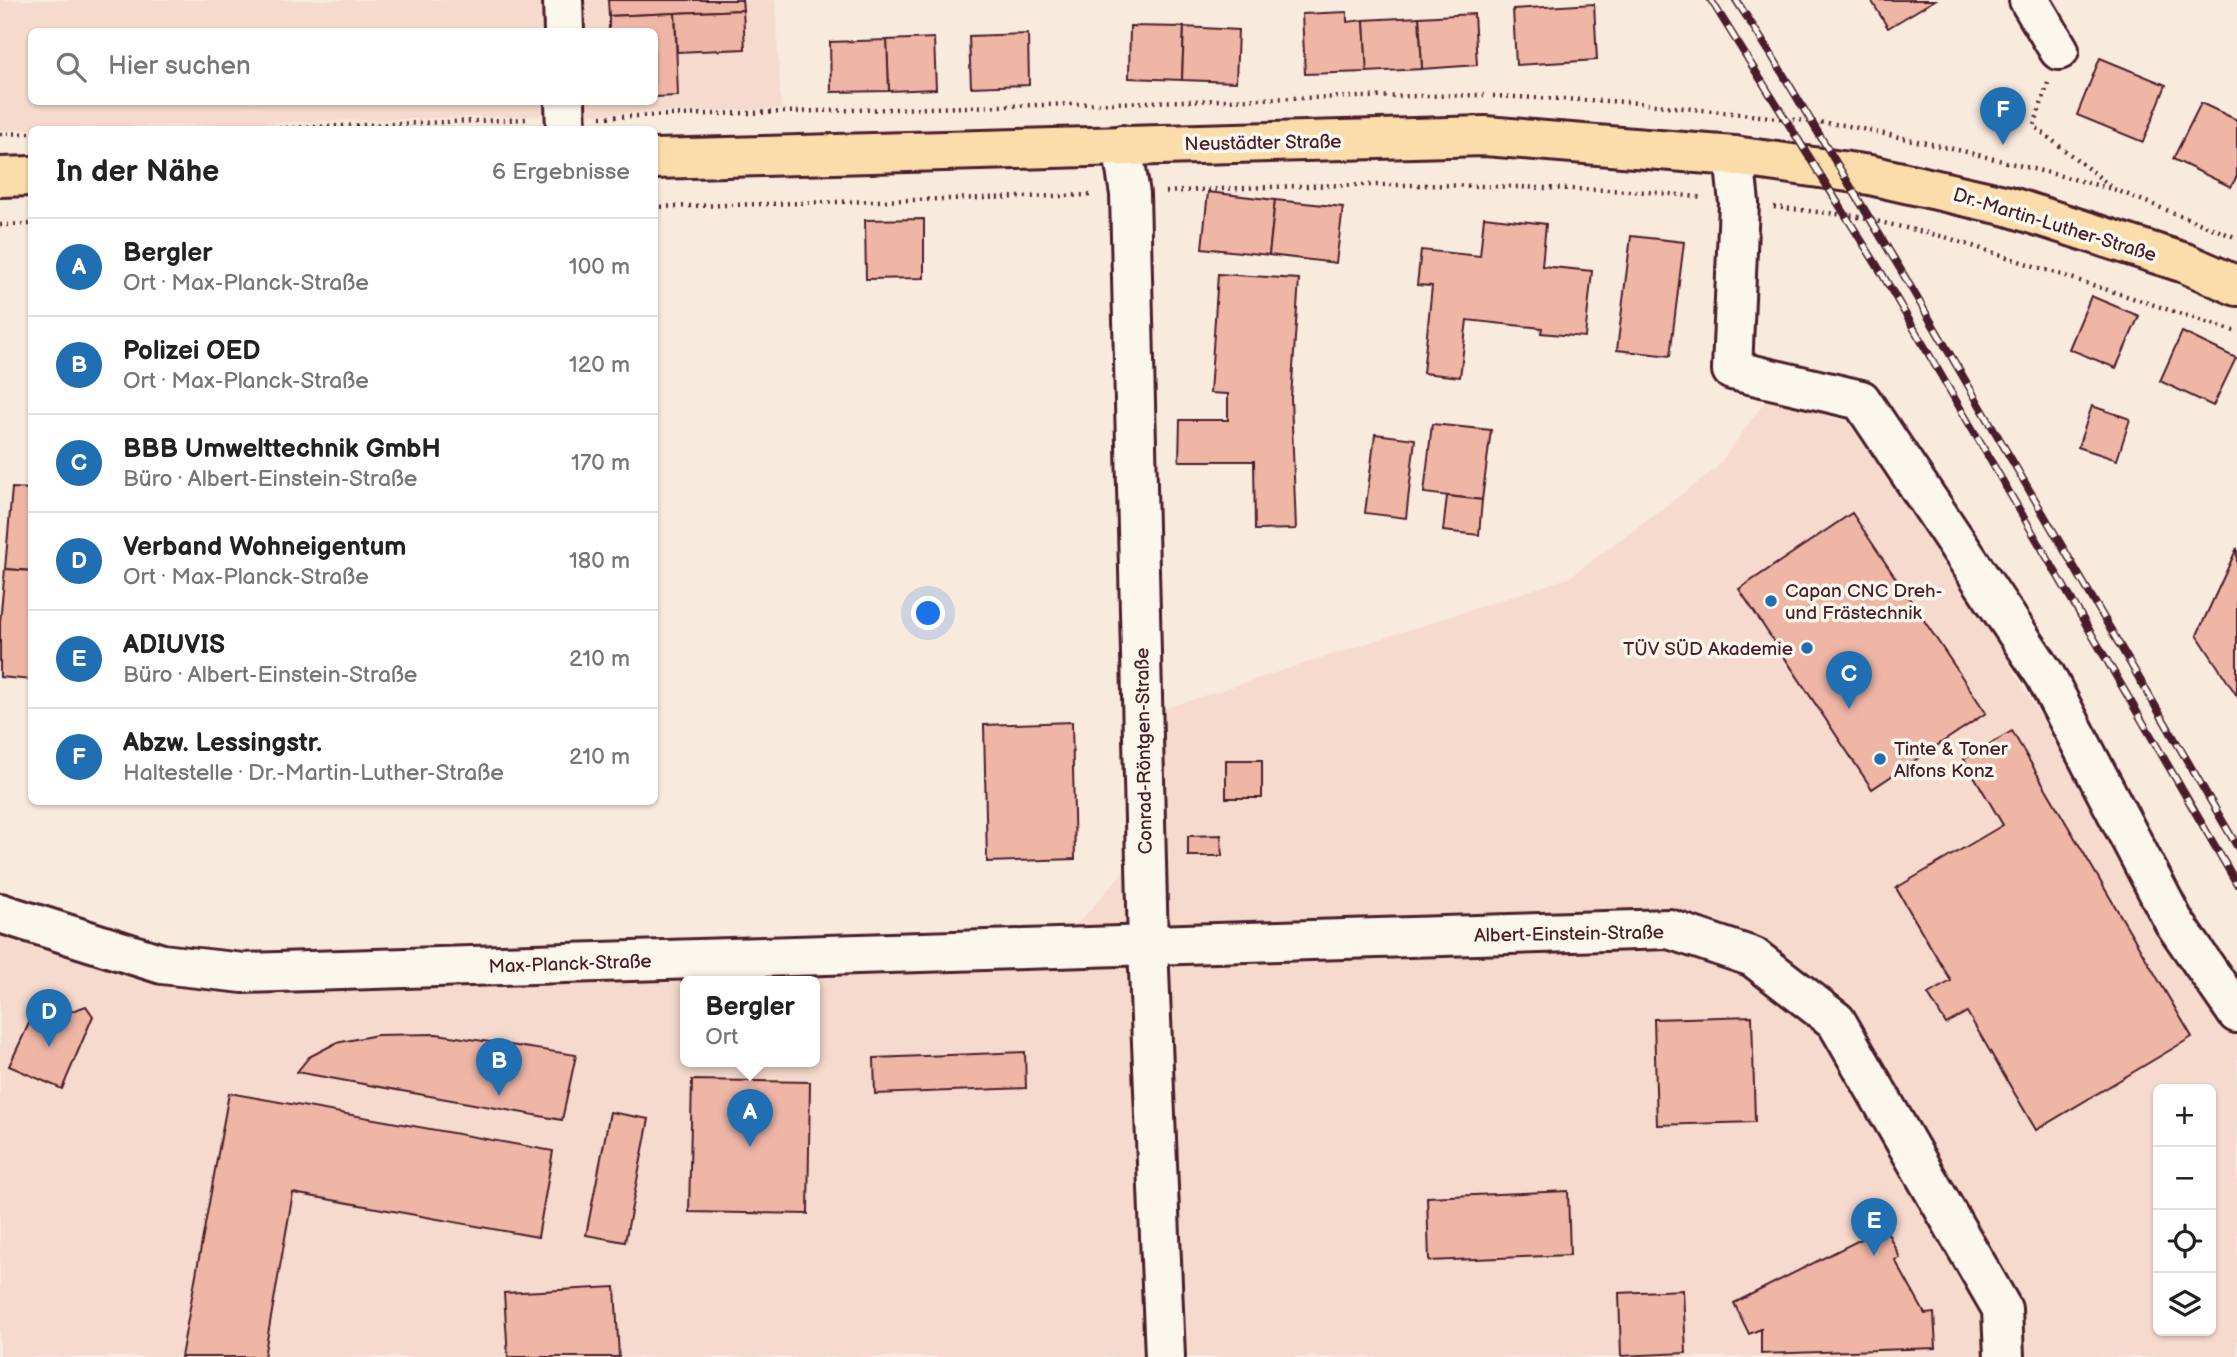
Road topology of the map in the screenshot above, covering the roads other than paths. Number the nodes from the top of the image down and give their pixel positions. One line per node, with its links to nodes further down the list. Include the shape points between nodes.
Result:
1 (564, 0): 3 (street)
2 (2029, 0): 4 (street)
3 (564, 28)
4 (2059, 50)
5 (565, 105): 6 (street)
6 (566, 126)
7 (1122, 145): 8 (main road, Neustädter Straße, via 1485,136); 9 (main road, Neustädter Straße); 15 (street, Conrad-Röntgen-Straße, via 1129,194)
8 (1734, 156): 10 (main road, Neustädter Straße); 16 (street, via 1739,203 1731,370 1861,400 2045,675 2174,922)
9 (658, 159)
10 (1870, 175): 13 (main road, Dr.-Martin-Luther-Straße, via 2008,206 2185,263)
11 (28, 176): 12 (main road)
12 (0, 177)
13 (2237, 286)
14 (0, 913): 15 (street, Max-Planck-Straße, via 162,964 243,973)
15 (1148, 946): 17 (street, Conrad-Röntgen-Straße); 18 (street, Albert-Einstein-Straße, via 1669,929 1753,957 1836,1021 2002,1309)
16 (2237, 1013)
17 (1165, 1357)
18 (2004, 1357)

